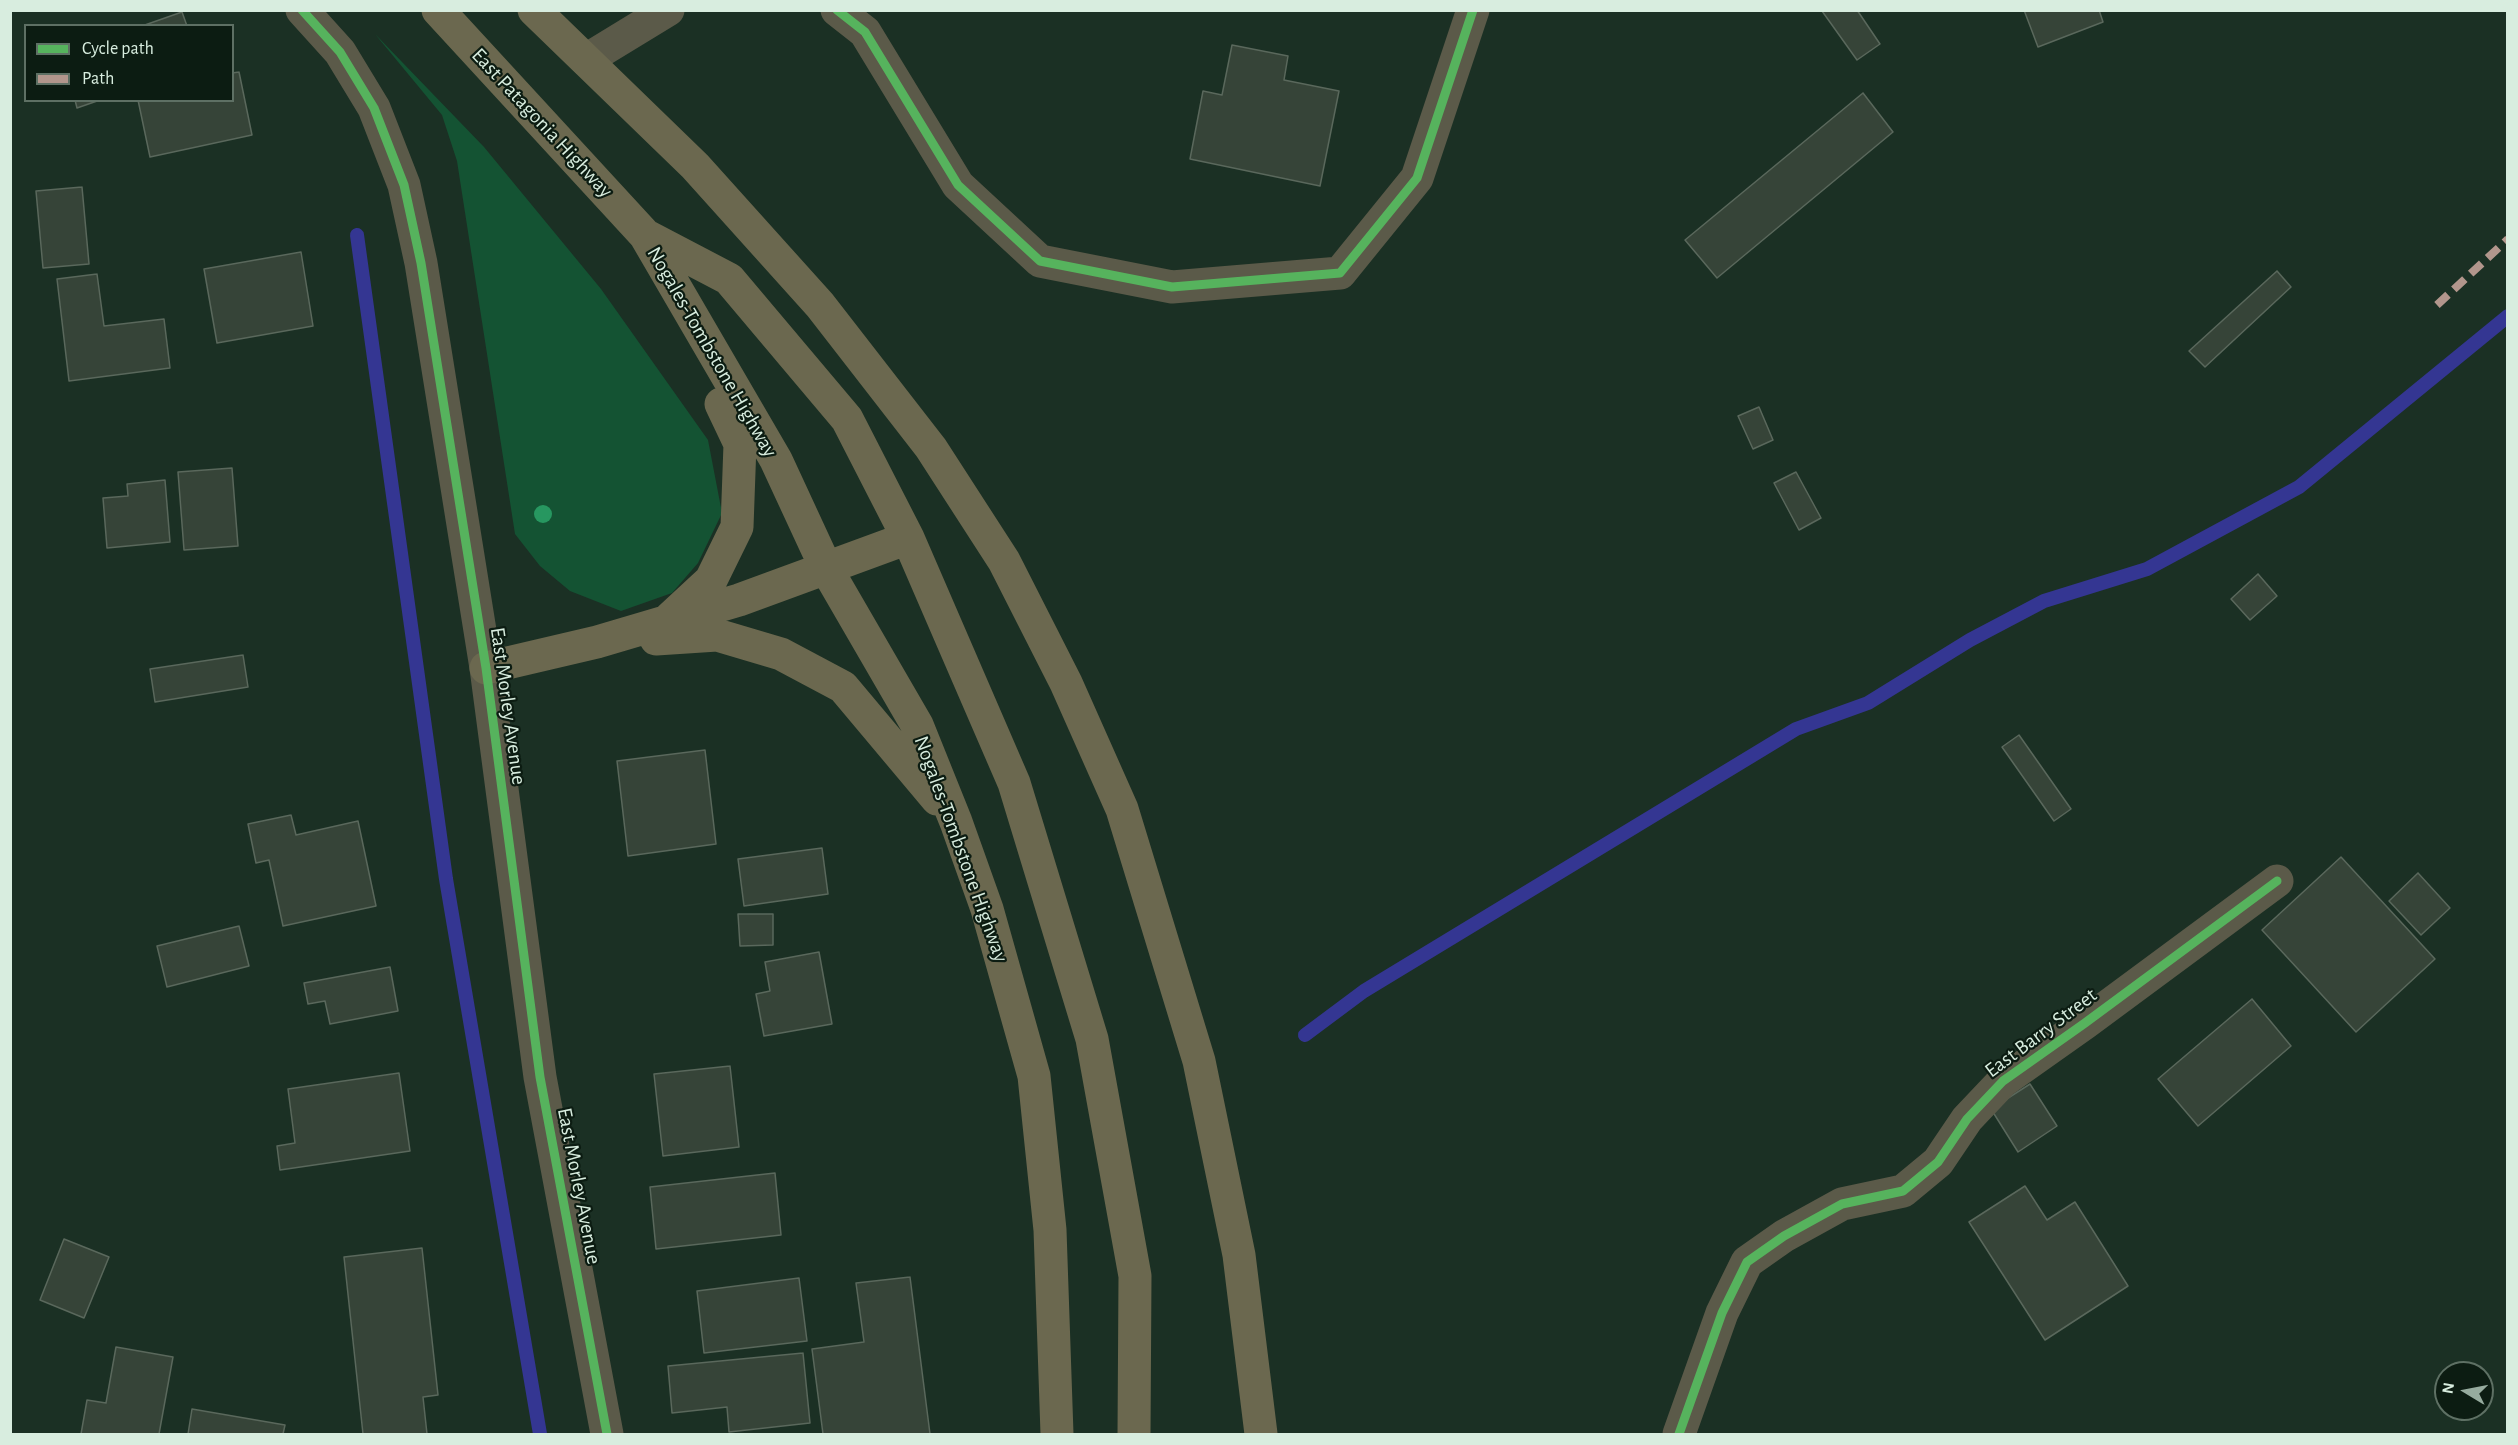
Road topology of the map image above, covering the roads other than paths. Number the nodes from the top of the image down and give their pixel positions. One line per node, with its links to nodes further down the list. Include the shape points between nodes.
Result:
1 (302, 10): 13 (street, East Morley Avenue, via 340,52 374,108 404,185 421,262)
2 (438, 10): 8 (main road, East Patagonia Highway)
3 (534, 10): 7 (main road)
4 (668, 10): 7 (street)
5 (837, 10): 6 (street, via 865,32 958,185 1040,261 1172,286 1340,273 1417,178)
6 (1473, 10)
7 (586, 60): 19 (main road, via 695,166 820,305 917,430 1004,561 1066,683 1122,809 1199,1061 1239,1255)
8 (645, 235): 9 (main road, Nogales-Tombstone Highway, via 729,279 847,419); 10 (main road, Nogales-Tombstone Highway, via 776,460); 11 (main road, via 740,444 737,527 711,580)
9 (908, 538): 10 (main road); 18 (main road, Nogales-Tombstone Highway, via 1014,783 1092,1039 1135,1276)
10 (826, 568): 11 (main road); 14 (main road, Nogales-Tombstone Highway, via 917,725)
11 (666, 622): 12 (main road)
12 (597, 642): 13 (main road); 14 (main road, via 717,635 781,654 843,687)
13 (486, 668): 16 (street, East Morley Avenue, via 540,1077)
14 (956, 822): 17 (main road, Nogales-Tombstone Highway, via 987,909 1034,1076 1050,1230)
15 (2277, 881): 20 (street, East Barry Street, via 2002,1081 1967,1119 1938,1162 1903,1191 1842,1204 1747,1262 1722,1313)
16 (607, 1434)
17 (1057, 1434)
18 (1134, 1434)
19 (1261, 1434)
20 (1679, 1434)

